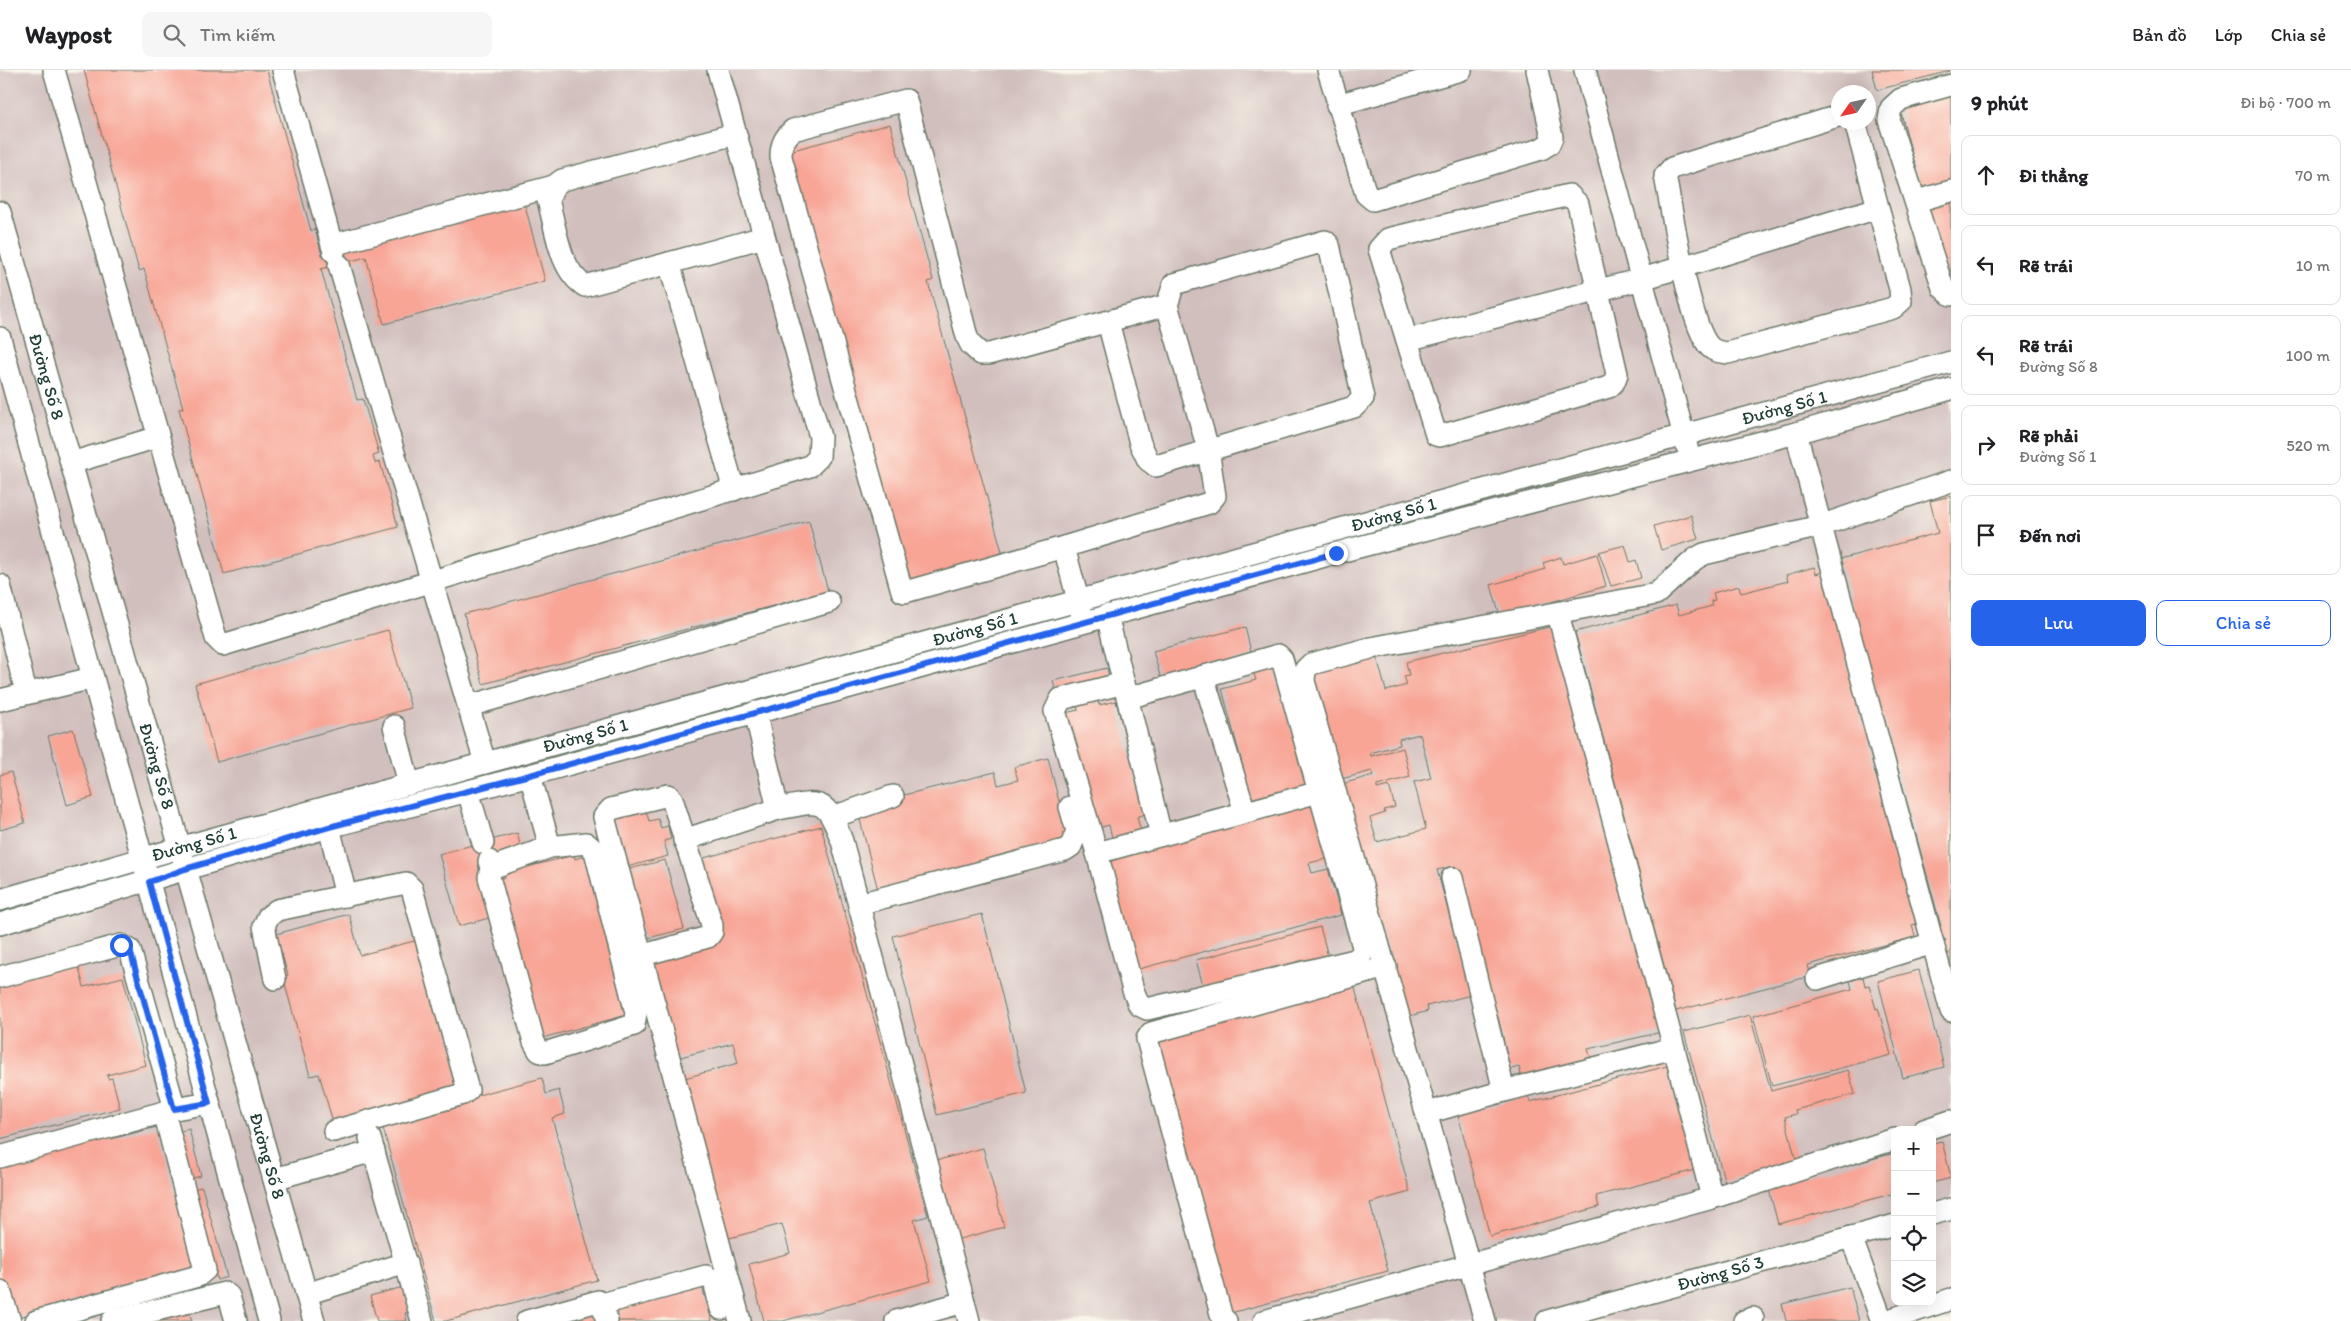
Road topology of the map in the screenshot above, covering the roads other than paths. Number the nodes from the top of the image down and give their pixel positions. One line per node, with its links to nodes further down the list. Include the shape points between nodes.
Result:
1 (54, 70): 33 (street)
2 (283, 70): 19 (street)
3 (718, 70): 12 (street)
4 (1328, 70): 9 (street)
5 (1460, 70): 9 (street)
6 (1537, 70): 9 (street, via 1552,137 1549,144 1373,200 1366,194)
7 (1585, 70): 22 (street)
8 (1951, 85): 15 (street, via 1901,99 1891,108 1889,120)
9 (1337, 105)
10 (1831, 118): 21 (street, via 1672,168 1665,176)
11 (1857, 130): 16 (street)
12 (735, 134): 13 (street, via 562,180); 18 (street)
13 (554, 186): 19 (street); 20 (street, via 548,200 566,266 575,280 585,286)
14 (1951, 191): 15 (street)
15 (1917, 201): 24 (street, via 1943,288)
16 (1878, 208): 21 (street); 21 (street, via 1900,289 1901,301 1893,308 1728,353 1717,352 1709,346 1699,329)
17 (0, 212): 36 (street, Đường Số 8)
18 (764, 237): 20 (street); 38 (street, via 820,437 819,457 810,466)
19 (335, 254): 41 (street)
20 (669, 263): 38 (street)
21 (1682, 266): 22 (street)
22 (1642, 279): 23 (street); 32 (street)
23 (1598, 290): 28 (street); 28 (street, via 1618,374 1609,387 1440,436 1434,432); 28 (street, via 1578,204 1569,195 1388,240 1379,249)
24 (1951, 295)
25 (1167, 306): 26 (street); 34 (street); 34 (street, via 1174,284 1325,241 1329,245 1363,398 1354,407)
26 (1108, 322): 34 (street, via 1140,443 1148,460 1156,466); 40 (street, via 989,354 980,354 971,346 906,100 793,130 785,138 780,157 902,591)
27 (0, 338): 48 (street, Đường Số 8)
28 (1407, 340)
29 (1951, 362): 32 (street, Đường Số 1)
30 (1951, 389): 31 (street, Đường Số 1)
31 (1796, 433): 35 (street, Đường Số 1); 39 (street)
32 (1684, 435): 35 (street); 44 (street, Đường Số 1)
33 (158, 437): 36 (street); 41 (street, via 216,638 223,645)
34 (1208, 449): 40 (street, via 1215,496 1210,503)
35 (1691, 459): 46 (street, Đường Số 1)
36 (71, 463): 69 (street, Đường Số 8)
37 (1951, 481): 39 (street)
38 (734, 490): 41 (street)
39 (1820, 526): 45 (street, via 1704,554 1656,594); 80 (street)
40 (1064, 547): 44 (street)
41 (433, 582): 52 (street)
42 (0, 585): 50 (street)
43 (829, 602): 52 (street)
44 (1081, 612): 46 (street, Đường Số 1); 53 (street, Đường Số 1); 56 (street, Đường Số 1)
45 (1558, 614): 82 (street, via 1371,648 1311,664 1305,670 1304,681); 87 (street)
46 (1107, 615): 49 (street)
47 (1204, 676): 49 (street); 60 (street, via 1273,655 1282,659); 63 (street)
48 (93, 678): 50 (street); 72 (street, Đường Số 8)
49 (1126, 690): 66 (street); 70 (street, via 1060,699 1056,705 1055,712)
50 (26, 693): 51 (street)
51 (0, 700)
52 (469, 706): 56 (street)
53 (755, 712): 57 (street, Đường Số 1); 62 (street)
54 (394, 726): 58 (street)
55 (1057, 762): 78 (street, via 1077,831 1071,846)
56 (485, 763): 58 (street, Đường Số 1)
57 (530, 775): 59 (street, Đường Số 1); 68 (street)
58 (409, 784): 69 (street, Đường Số 1)
59 (468, 791): 65 (street, Đường Số 1); 71 (street)
60 (1320, 792): 63 (street); 70 (street, via 1363,947 1362,954 1355,960 1147,1009 1139,1006)
61 (893, 796): 64 (street)
62 (778, 809): 64 (street, via 815,802 824,806); 67 (street)
63 (1245, 812): 66 (street)
64 (833, 817): 78 (street)
65 (329, 827): 73 (street, Đường Số 1); 76 (street)
66 (1161, 835): 70 (street)
67 (684, 840): 81 (street, via 712,932 708,937); 81 (street, via 668,795 611,809 605,814)
68 (550, 847): 71 (street); 71 (street, via 586,843 594,851 636,1013 634,1025 623,1030 546,1053 539,1051 534,1042 489,877)
69 (179, 848): 72 (street, Đường Số 1); 73 (street, Đường Số 8)
70 (1096, 852)
71 (488, 857)
72 (143, 860): 75 (street, Đường Số 8); 77 (street, Đường Số 1)
73 (185, 869): 75 (street, Đường Số 1); 97 (street, Đường Số 8)
74 (1452, 878): 88 (street)
75 (149, 882): 79 (street, Đường Số 1); 89 (street, Đường Số 8)
76 (346, 896): 85 (street, via 277,910 268,917 264,926); 94 (street, via 406,883 412,889 468,1090)
77 (0, 900)
78 (859, 904): 108 (street)
79 (0, 924)
80 (1933, 943): 84 (street); 86 (street)
81 (640, 956): 120 (street)
82 (1386, 967): 91 (street); 122 (street, via 1151,1033 1147,1039 1222,1318)
83 (0, 978): 90 (street, via 121,945 127,947)
84 (1817, 978)
85 (275, 979)
86 (1951, 1010)
87 (1674, 1048): 88 (street); 98 (street)
88 (1504, 1091): 91 (street)
89 (209, 1103): 90 (street); 115 (street, Đường Số 8)
90 (169, 1110): 96 (street); 112 (street, via 205,1270 198,1276)
91 (1427, 1113): 104 (street)
92 (1951, 1121): 93 (street)
93 (1936, 1126)
94 (334, 1131)
95 (1891, 1140): 98 (street)
96 (0, 1157)
97 (274, 1179): 103 (street, via 372,1145); 106 (street, Đường Số 8)
98 (1712, 1198): 104 (street)
99 (1951, 1209): 100 (street)
100 (1936, 1213)
101 (1891, 1226): 102 (street, Đường Số 3)
102 (1851, 1237): 125 (street, Đường Số 3); 126 (street)
103 (406, 1263): 106 (street); 117 (street)
104 (1468, 1266): 123 (street); 124 (street)
105 (0, 1291): 111 (street)
106 (306, 1294): 116 (street, Đường Số 8)
107 (1951, 1299): 127 (street)
108 (966, 1312): 121 (street)
109 (604, 1313): 118 (street, via 598,1301); 119 (street, via 706,1276 714,1281)
110 (150, 1317): 113 (street); 114 (street, via 225,1293)
111 (10, 1321)
112 (36, 1321)
113 (112, 1321)
114 (236, 1321)
115 (269, 1321)
116 (314, 1321)
117 (422, 1321)
118 (527, 1321)
119 (724, 1321)
120 (740, 1321)
121 (896, 1321)
122 (1226, 1321)
123 (1264, 1321)
124 (1485, 1321)
125 (1547, 1321)
126 (1882, 1321)
127 (1886, 1321)

